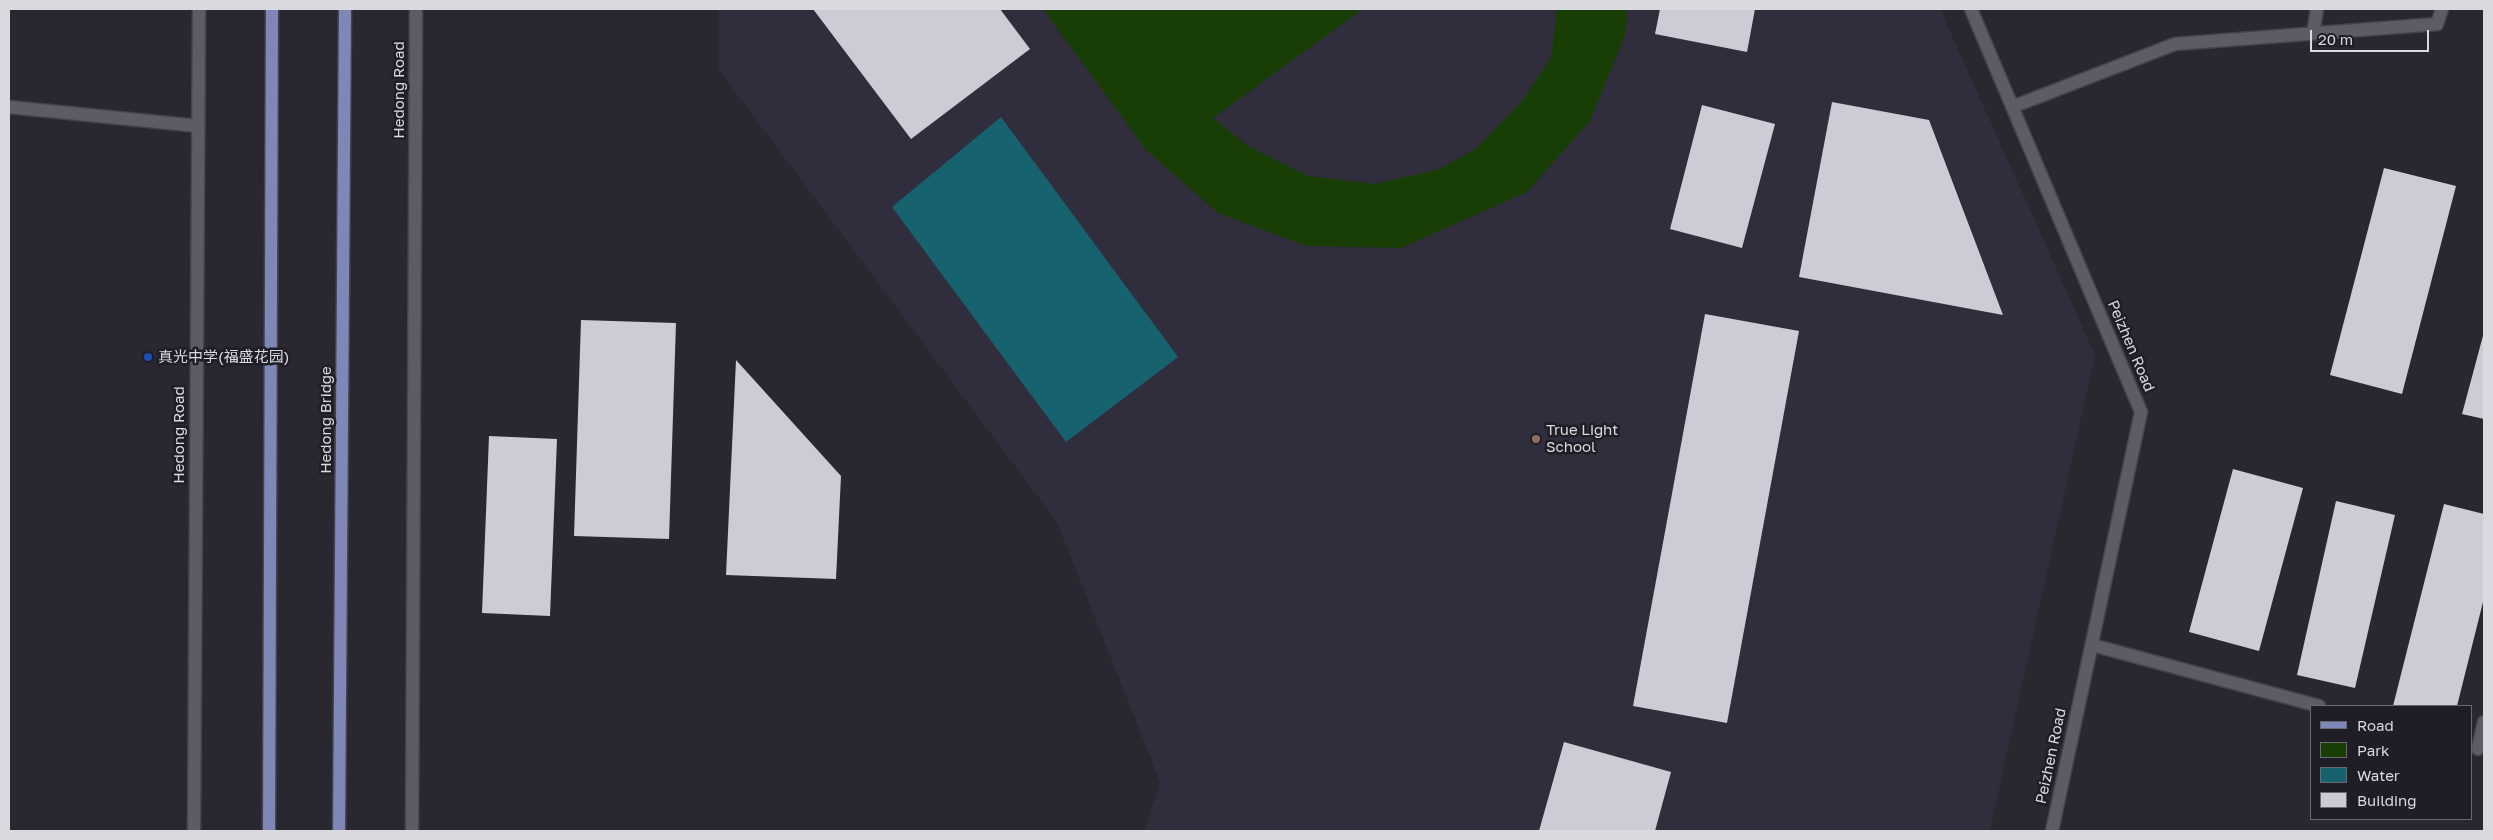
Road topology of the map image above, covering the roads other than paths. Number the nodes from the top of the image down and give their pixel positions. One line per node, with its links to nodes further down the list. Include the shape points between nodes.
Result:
1 (199, 9): 11 (street, Hedong Road)
2 (272, 9): 17 (main road)
3 (345, 9): 18 (main road, Hedong Bridge)
4 (416, 9): 19 (street, Hedong Road)
5 (1971, 9): 9 (street, Peizhen Road)
6 (2317, 9): 8 (street)
7 (2442, 9): 8 (street, via 2437,24)
8 (2313, 34): 9 (street, via 2175,44)
9 (2012, 107): 12 (street, Peizhen Road, via 2141,412)
10 (9, 108): 11 (street)
11 (198, 126): 16 (street, Hedong Road)
12 (2092, 645): 13 (street); 20 (street, Peizhen Road)
13 (2315, 705)
14 (2484, 722): 15 (street)
15 (2478, 749)
16 (194, 831)
17 (269, 831)
18 (339, 831)
19 (412, 831)
20 (2052, 831)

